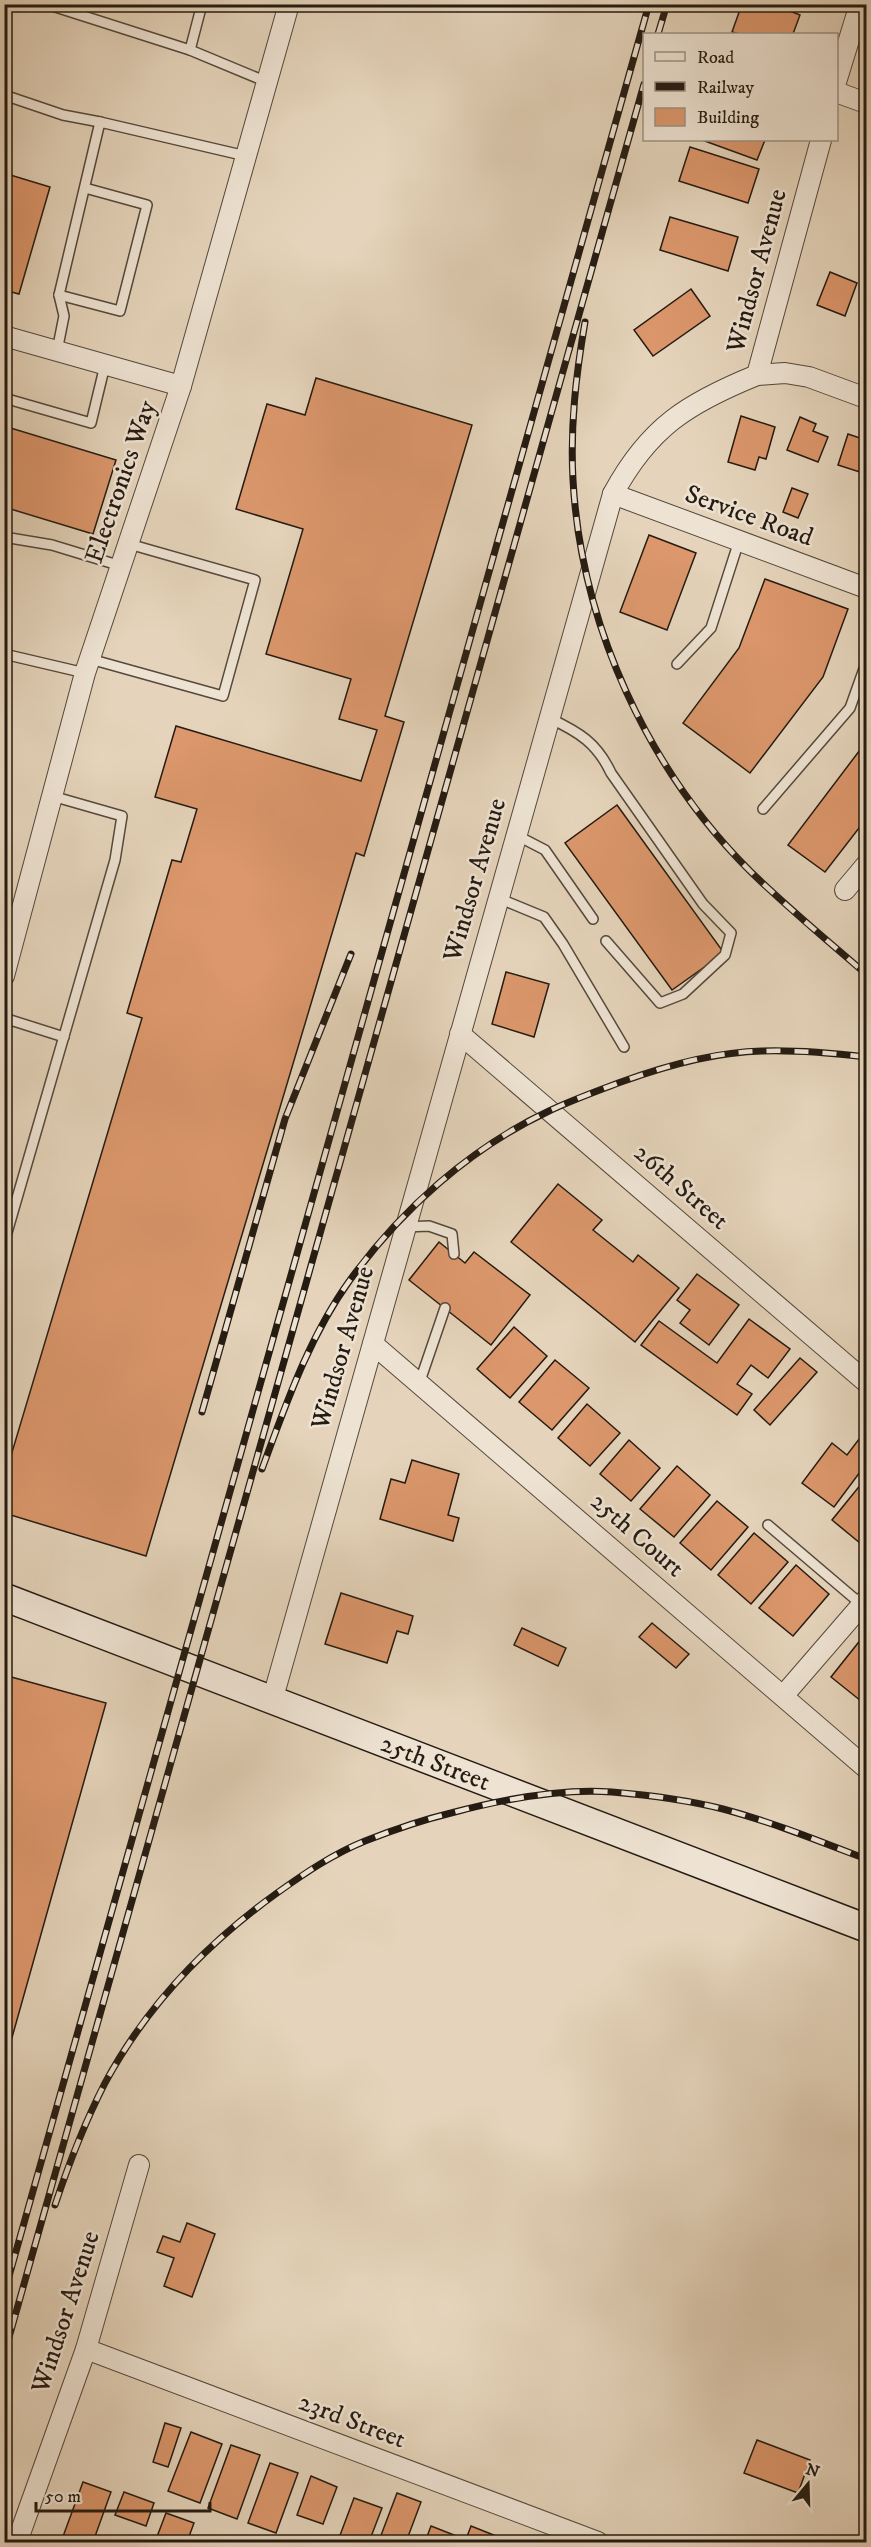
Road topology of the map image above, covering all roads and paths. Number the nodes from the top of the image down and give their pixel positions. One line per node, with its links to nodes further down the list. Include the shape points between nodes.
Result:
1 (46, 4): 5 (lane)
2 (202, 4): 5 (lane)
3 (289, 4): 7 (street, Electronics Way)
4 (860, 4): 6 (street)
5 (190, 50): 7 (lane)
6 (838, 79)
7 (267, 82): 13 (street, Electronics Way)
8 (838, 92): 10 (street)
9 (4, 95): 11 (lane, via 63,115)
10 (867, 103)
11 (100, 122): 13 (lane); 14 (lane)
12 (821, 141): 19 (street, Windsor Avenue)
13 (246, 156): 20 (street, Electronics Way)
14 (84, 188): 15 (lane); 15 (lane, via 147,205 120,311)
15 (59, 295): 17 (lane, via 64,316)
16 (4, 336): 17 (street)
17 (57, 351): 18 (street)
18 (105, 365): 20 (street); 21 (lane, via 91,423)
19 (757, 375): 22 (street, via 785,373 809,377); 23 (street, Windsor Avenue, via 715,392 666,424 639,451)
20 (182, 386): 26 (street, Electronics Way)
21 (4, 398)
22 (867, 398)
23 (613, 494): 25 (street, Service Road); 33 (street, Windsor Avenue)
24 (4, 537): 27 (lane, via 52,545)
25 (739, 541): 28 (street, Service Road); 31 (lane, via 711,628)
26 (129, 544): 27 (street, Electronics Way); 32 (lane, via 255,580 223,696)
27 (121, 566): 32 (street, Electronics Way)
28 (867, 588)
29 (4, 654): 32 (lane)
30 (867, 663): 35 (lane, via 850,708)
31 (677, 664)
32 (87, 666): 34 (street, Electronics Way)
33 (549, 718): 36 (street, Windsor Avenue); 42 (lane, via 576,730 602,753 611,773 703,904 731,933 725,955 683,994 660,1004)
34 (52, 796): 40 (street, Electronics Way); 46 (lane, via 122,816 115,860)
35 (762, 809)
36 (516, 835): 39 (street, Windsor Avenue); 41 (lane, via 545,850)
37 (867, 865): 38 (street)
38 (845, 890)
39 (498, 898): 45 (street, Windsor Avenue); 47 (lane, via 544,917)
40 (12, 914): 43 (street, Electronics Way)
41 (593, 919)
42 (606, 941)
43 (4, 976)
44 (4, 1018): 46 (lane)
45 (460, 1034): 48 (street, Windsor Avenue); 53 (street, 26th Street)
46 (64, 1038): 49 (lane)
47 (624, 1047)
48 (405, 1227): 50 (lane, via 429,1226 452,1234); 52 (street, Windsor Avenue)
49 (4, 1243)
50 (454, 1254)
51 (445, 1308): 54 (lane)
52 (373, 1344): 54 (street, 25th Court); 59 (street, Windsor Avenue)
53 (867, 1382)
54 (419, 1384): 58 (street, 25th Court)
55 (768, 1525): 57 (lane)
56 (4, 1597): 59 (main road, 25th Street)
57 (864, 1603): 58 (street)
58 (783, 1696): 60 (street, 25th Court)
59 (272, 1701): 61 (main road, 25th Street)
60 (867, 1768)
61 (867, 1928)
62 (139, 2165): 63 (street, Windsor Avenue)
63 (86, 2349): 64 (street, Windsor Avenue); 65 (street, 23rd Street)
64 (17, 2542)
65 (598, 2542)

